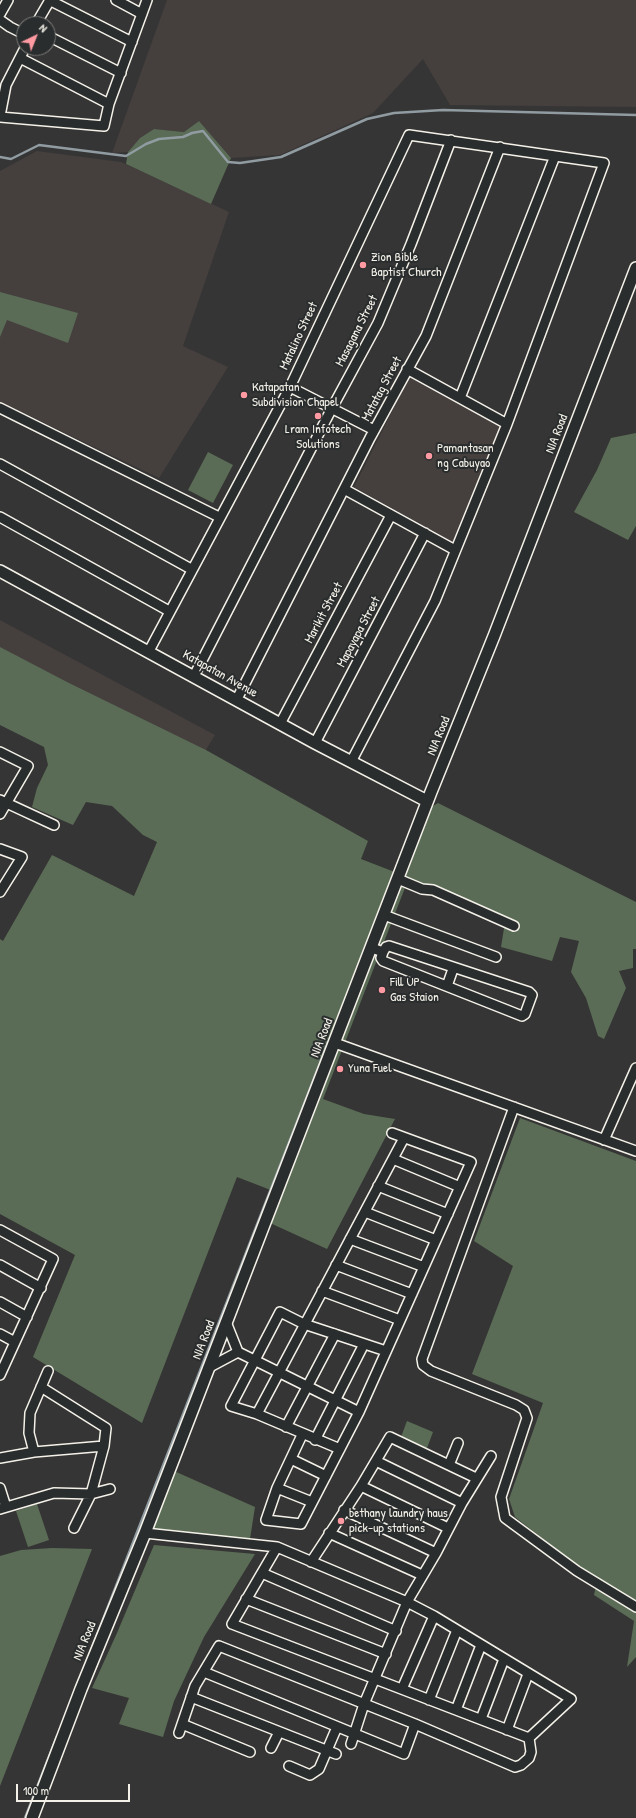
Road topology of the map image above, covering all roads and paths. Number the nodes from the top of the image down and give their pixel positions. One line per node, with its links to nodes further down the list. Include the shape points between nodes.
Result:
1 (8, 0): 5 (street)
2 (50, 0): 7 (street); 11 (street)
3 (116, 0): 6 (street)
4 (147, 0): 6 (street)
5 (0, 14)
6 (142, 14): 11 (street)
7 (41, 16)
8 (0, 20): 9 (street)
9 (16, 30)
10 (56, 40): 13 (street)
11 (132, 42): 13 (street)
12 (20, 58): 14 (street); 15 (street, via 6,85)
13 (121, 73): 14 (street)
14 (109, 104): 15 (street, via 104,126)
15 (0, 116)
16 (451, 140): 17 (street); 21 (street, Matalino Street, via 409,135); 24 (street, Masagana Street, via 378,323)
17 (500, 147): 18 (street); 20 (street, Matatag Street, via 426,336)
18 (555, 156): 22 (street); 25 (street, via 604,163)
19 (636, 268): 44 (street, NIA Road, via 494,636)
20 (407, 369): 22 (street); 26 (street, Matatag Street)
21 (290, 387): 24 (street); 31 (street, Matalino Street)
22 (460, 398): 25 (street)
23 (0, 408): 31 (street)
24 (332, 408): 26 (street); 38 (street, Masagana Street)
25 (507, 424): 33 (street)
26 (374, 430): 28 (street, Matatag Street)
27 (0, 464): 34 (street)
28 (344, 489): 29 (street); 39 (street, Matatag Street)
29 (391, 515): 32 (street); 40 (street, Marikit Street)
30 (0, 517): 36 (street)
31 (219, 517): 34 (street, Matalino Street)
32 (425, 533): 33 (street); 41 (street, Mapayapa Street)
33 (455, 550): 43 (street, via 435,601)
34 (191, 570): 36 (street, Matalino Street)
35 (0, 571): 37 (street, Katapatan Avenue)
36 (169, 611): 37 (street, Matalino Street)
37 (149, 651): 38 (street, Katapatan Avenue)
38 (194, 676): 39 (street, Katapatan Avenue)
39 (237, 699): 40 (street, Katapatan Avenue)
40 (280, 724): 41 (street, Katapatan Avenue)
41 (315, 743): 43 (street, Katapatan Avenue)
42 (0, 752): 45 (street, via 28,766)
43 (351, 762): 44 (street, Katapatan Avenue)
44 (427, 801): 49 (street, NIA Road)
45 (4, 802): 46 (street); 47 (street)
46 (0, 814)
47 (54, 825)
48 (0, 849): 50 (street, via 22,857)
49 (398, 879): 51 (street, NIA Road); 52 (street, via 422,889 434,890)
50 (0, 892)
51 (384, 915): 53 (street, NIA Road); 55 (street)
52 (514, 926)
53 (372, 948): 54 (street); 58 (street, NIA Road)
54 (383, 952): 56 (street, via 389,946); 57 (street, via 382,961)
55 (496, 958)
56 (453, 969): 57 (street); 57 (street, via 531,993 525,1014 522,1016)
57 (447, 986)
58 (336, 1043): 60 (street); 82 (street, NIA Road)
59 (636, 1068): 63 (street)
60 (514, 1107): 63 (street); 134 (street, via 422,1359 423,1365 431,1371 524,1410 527,1418 501,1497 505,1518 576,1571)
61 (392, 1133): 62 (street)
62 (404, 1138): 65 (street); 67 (street, via 471,1162)
63 (604, 1140): 64 (street)
64 (636, 1151)
65 (393, 1160): 66 (street); 67 (street)
66 (378, 1186): 68 (street); 69 (street)
67 (460, 1186): 69 (street)
68 (364, 1212): 71 (street); 72 (street)
69 (448, 1214): 72 (street)
70 (0, 1230): 76 (street, via 53,1259)
71 (350, 1239): 73 (street); 75 (street)
72 (436, 1240): 75 (street)
73 (336, 1265): 77 (street); 78 (street)
74 (0, 1266): 76 (street)
75 (424, 1267): 78 (street)
76 (41, 1288): 80 (street)
77 (322, 1291): 81 (street); 83 (street)
78 (412, 1294): 81 (street)
79 (0, 1302): 80 (street)
80 (27, 1317): 86 (street)
81 (400, 1320): 88 (street)
82 (226, 1322): 89 (street); 91 (street, NIA Road)
83 (304, 1324): 85 (street); 90 (street, via 280,1312); 93 (street)
84 (0, 1334): 86 (street)
85 (335, 1334): 87 (street); 95 (street)
86 (15, 1342): 94 (street)
87 (364, 1344): 88 (street); 97 (street)
88 (386, 1351): 98 (street)
89 (238, 1352): 90 (street); 91 (street)
90 (255, 1360): 93 (street); 99 (street, via 231,1406)
91 (208, 1368): 125 (street, NIA Road)
92 (48, 1372): 96 (street)
93 (278, 1372): 95 (street); 99 (street)
94 (0, 1375)
95 (308, 1386): 97 (street); 100 (street)
96 (41, 1387): 104 (street, via 106,1428); 106 (street, via 30,1413 29,1433)
97 (335, 1400): 98 (street); 102 (street)
98 (359, 1412): 105 (street)
99 (256, 1414): 100 (street)
100 (286, 1427): 101 (street)
101 (302, 1434): 102 (street); 109 (street)
102 (315, 1440): 105 (street)
103 (458, 1443): 111 (street)
104 (104, 1446): 106 (street); 118 (street)
105 (340, 1449): 112 (street)
106 (34, 1452): 108 (street)
107 (491, 1456): 113 (street)
108 (0, 1458)
109 (291, 1459): 112 (street); 116 (street)
110 (376, 1461): 111 (street, via 390,1437); 114 (street); 120 (street)
111 (449, 1465): 113 (street)
112 (326, 1476): 119 (street)
113 (476, 1478): 120 (street)
114 (361, 1486): 122 (street); 124 (street)
115 (0, 1488): 121 (street)
116 (277, 1488): 119 (street); 119 (street, via 266,1520 301,1524)
117 (110, 1489): 118 (street)
118 (91, 1494): 121 (street, via 54,1493); 123 (street)
119 (312, 1502)
120 (462, 1503): 124 (street)
121 (3, 1508)
122 (344, 1510): 126 (street); 128 (street)
123 (74, 1528)
124 (448, 1528): 128 (street)
125 (145, 1533): 127 (street); 162 (street, NIA Road)
126 (329, 1533): 129 (street); 131 (street)
127 (277, 1547): 129 (street); 130 (street)
128 (436, 1553): 131 (street)
129 (311, 1562): 133 (street)
130 (262, 1573): 132 (street); 137 (street)
131 (422, 1575): 133 (street)
132 (246, 1599): 139 (street); 143 (street, via 232,1624)
133 (407, 1602): 135 (street); 137 (street)
134 (636, 1607)
135 (434, 1616): 136 (street); 144 (street)
136 (457, 1630): 138 (street); 146 (street)
137 (396, 1631): 139 (street)
138 (481, 1645): 140 (street); 148 (street)
139 (386, 1654): 143 (street)
140 (504, 1659): 142 (street); 149 (street)
141 (204, 1672): 145 (street); 147 (street, via 219,1646); 151 (street)
142 (528, 1674): 152 (street); 155 (street, via 571,1699)
143 (374, 1679): 144 (street); 147 (street)
144 (402, 1689): 146 (street)
145 (191, 1697): 153 (street); 159 (street, via 181,1728)
146 (429, 1700): 148 (street)
147 (364, 1704): 150 (street); 154 (street)
148 (456, 1710): 149 (street)
149 (481, 1720): 152 (street)
150 (415, 1724): 154 (street, via 404,1754); 155 (street, via 515,1767 529,1758)
151 (337, 1727): 154 (street); 158 (street)
152 (507, 1730): 155 (street)
153 (279, 1732): 157 (street); 158 (street)
154 (355, 1734): 156 (street)
155 (529, 1738)
156 (351, 1744)
157 (271, 1748)
158 (327, 1751): 160 (street); 161 (street, via 319,1769 310,1776)
159 (250, 1752)
160 (336, 1754)
161 (288, 1766)
162 (32, 1818)

